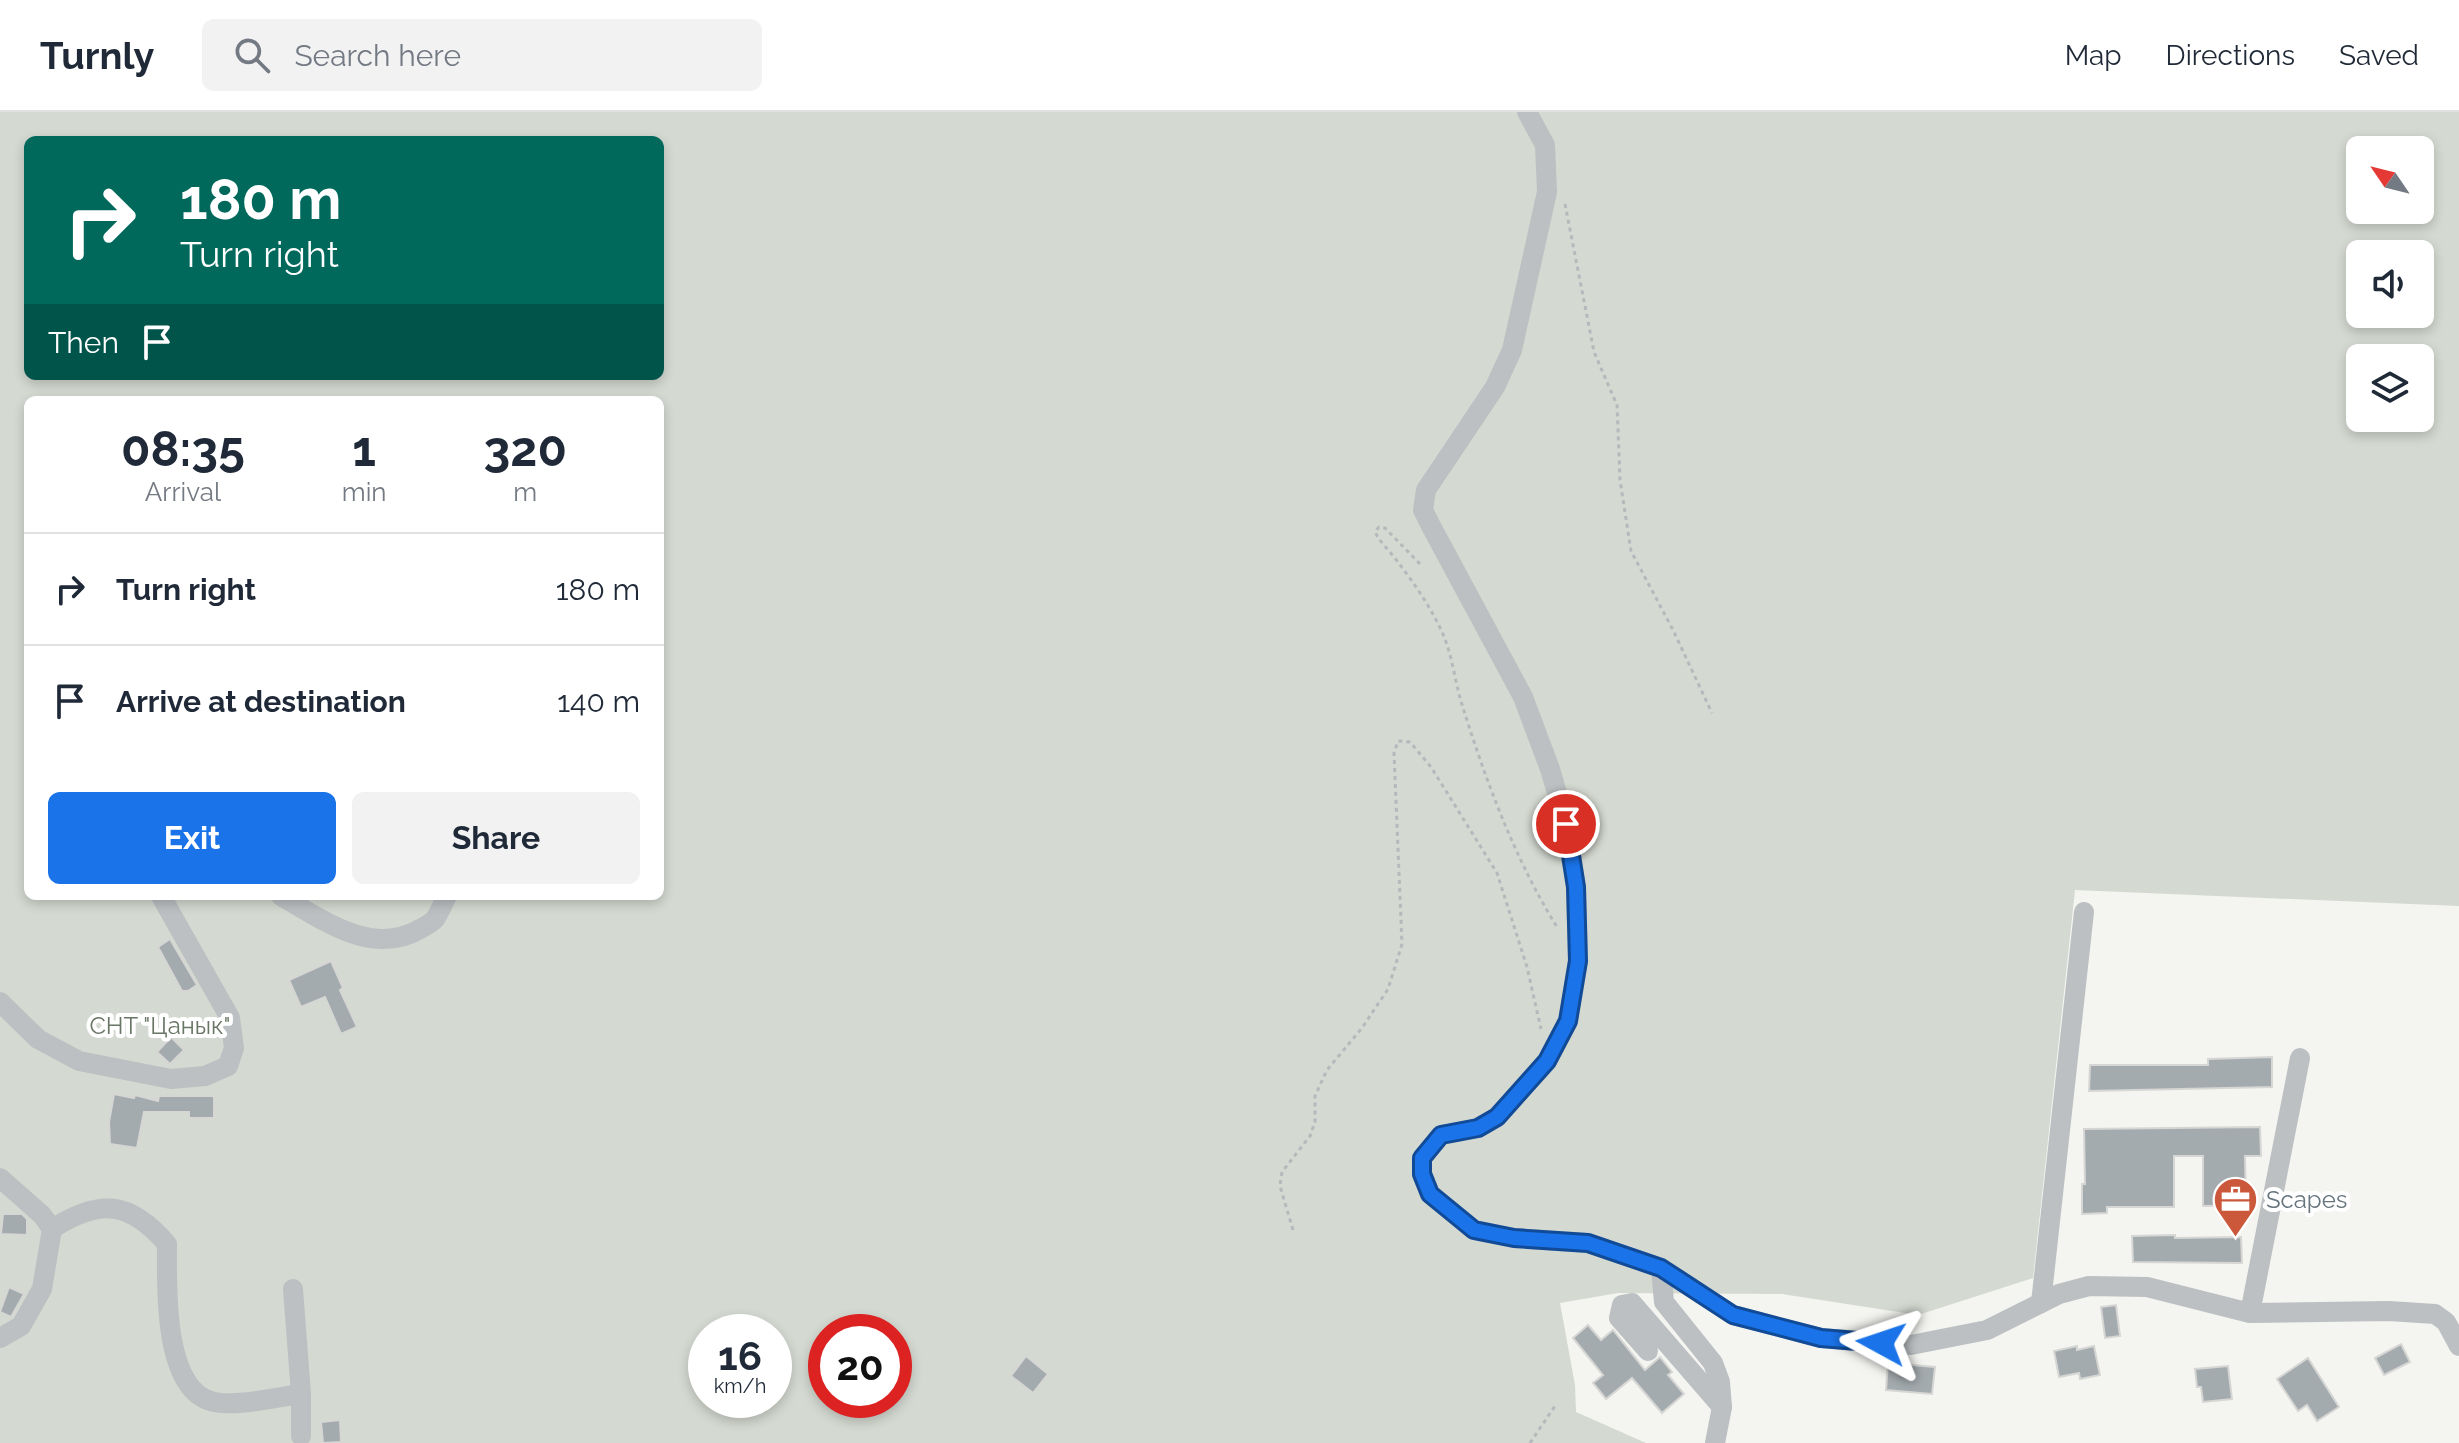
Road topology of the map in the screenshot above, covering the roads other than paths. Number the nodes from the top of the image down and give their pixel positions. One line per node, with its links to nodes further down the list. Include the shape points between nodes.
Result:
1 (1527, 112): 10 (street, via 1545,145 1547,192 1512,350 1495,387 1426,490 1423,510 1523,697 1550,769 1576,887 1578,961 1568,1021 1547,1061 1497,1117 1478,1128 1441,1135 1422,1158 1422,1174 1430,1194 1474,1230 1588,1243)
2 (163, 900): 6 (street, via 230,1018 234,1048 228,1066 205,1076 171,1079 79,1061 38,1039)
3 (288, 900): 4 (street, via 328,923 387,941 407,937 434,921)
4 (445, 900)
5 (2084, 912): 12 (street)
6 (0, 1002)
7 (2300, 1058): 13 (street)
8 (0, 1178): 9 (street)
9 (52, 1229): 14 (street, via 42,1289 21,1326); 17 (street, via 102,1207 125,1210 149,1223 167,1244 173,1348 200,1397 216,1403)
10 (1661, 1268): 12 (street, via 1733,1315 1821,1338 1911,1345 1987,1330); 18 (street, via 1664,1302 1713,1363)
11 (293, 1289): 17 (street)
12 (2041, 1303): 13 (street, via 2089,1286 2147,1287)
13 (2250, 1313): 15 (street, via 2435,1314)
14 (0, 1338)
15 (2459, 1346)
16 (1648, 1351): 18 (street, via 1619,1318 1619,1309 1627,1303)
17 (301, 1394): 19 (street)
18 (1722, 1407): 20 (street)
19 (301, 1436)
20 (1715, 1443)

